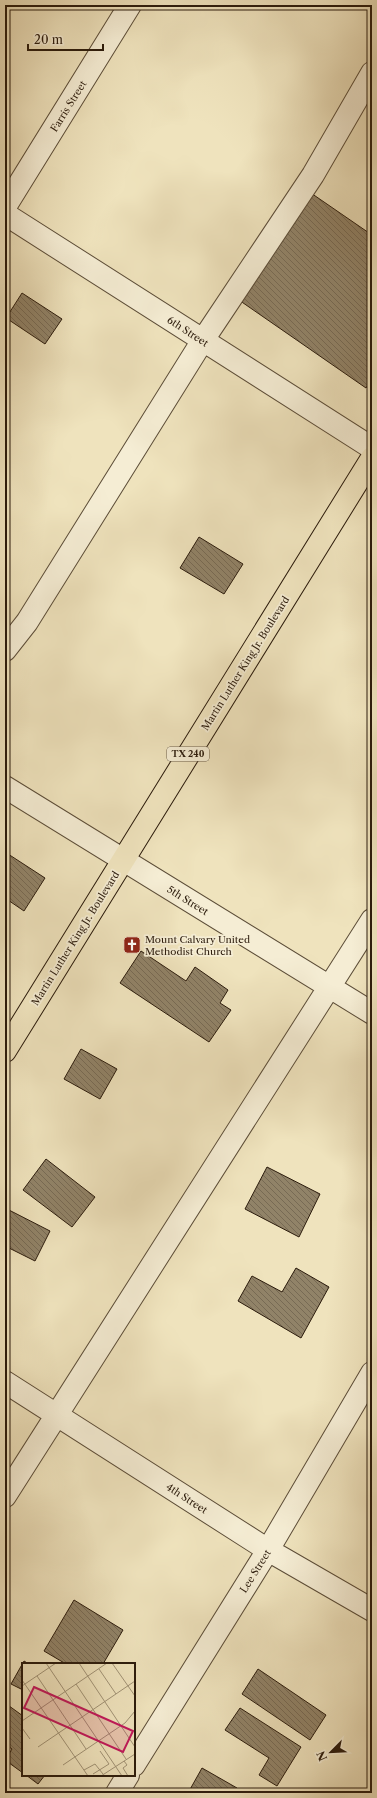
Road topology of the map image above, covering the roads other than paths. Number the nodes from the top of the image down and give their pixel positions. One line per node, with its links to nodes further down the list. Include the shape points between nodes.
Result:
1 (130, 5): 3 (street, Farris Street)
2 (372, 73): 5 (street, via 313,175)
3 (5, 207)
4 (5, 214): 5 (street, 6th Street)
5 (203, 340): 6 (street, 6th Street); 8 (street, via 27,622)
6 (372, 448)
7 (372, 458): 10 (main road, Martin Luther King Jr. Boulevard / TX 240)
8 (5, 650)
9 (5, 787): 10 (street, 5th Street)
10 (123, 860): 12 (street, 5th Street); 14 (main road, Martin Luther King Jr. Boulevard / TX 240)
11 (372, 920): 12 (street)
12 (329, 987): 13 (street, 5th Street); 17 (street)
13 (372, 1013)
14 (5, 1051)
15 (372, 1373): 19 (street, Lee Street)
16 (5, 1382): 17 (street, 4th Street)
17 (57, 1415): 18 (street); 19 (street, 4th Street)
18 (5, 1496)
19 (268, 1550): 20 (street, 4th Street); 21 (street, Lee Street)
20 (372, 1610)
21 (135, 1763)
22 (127, 1776): 23 (street)
23 (117, 1793)

